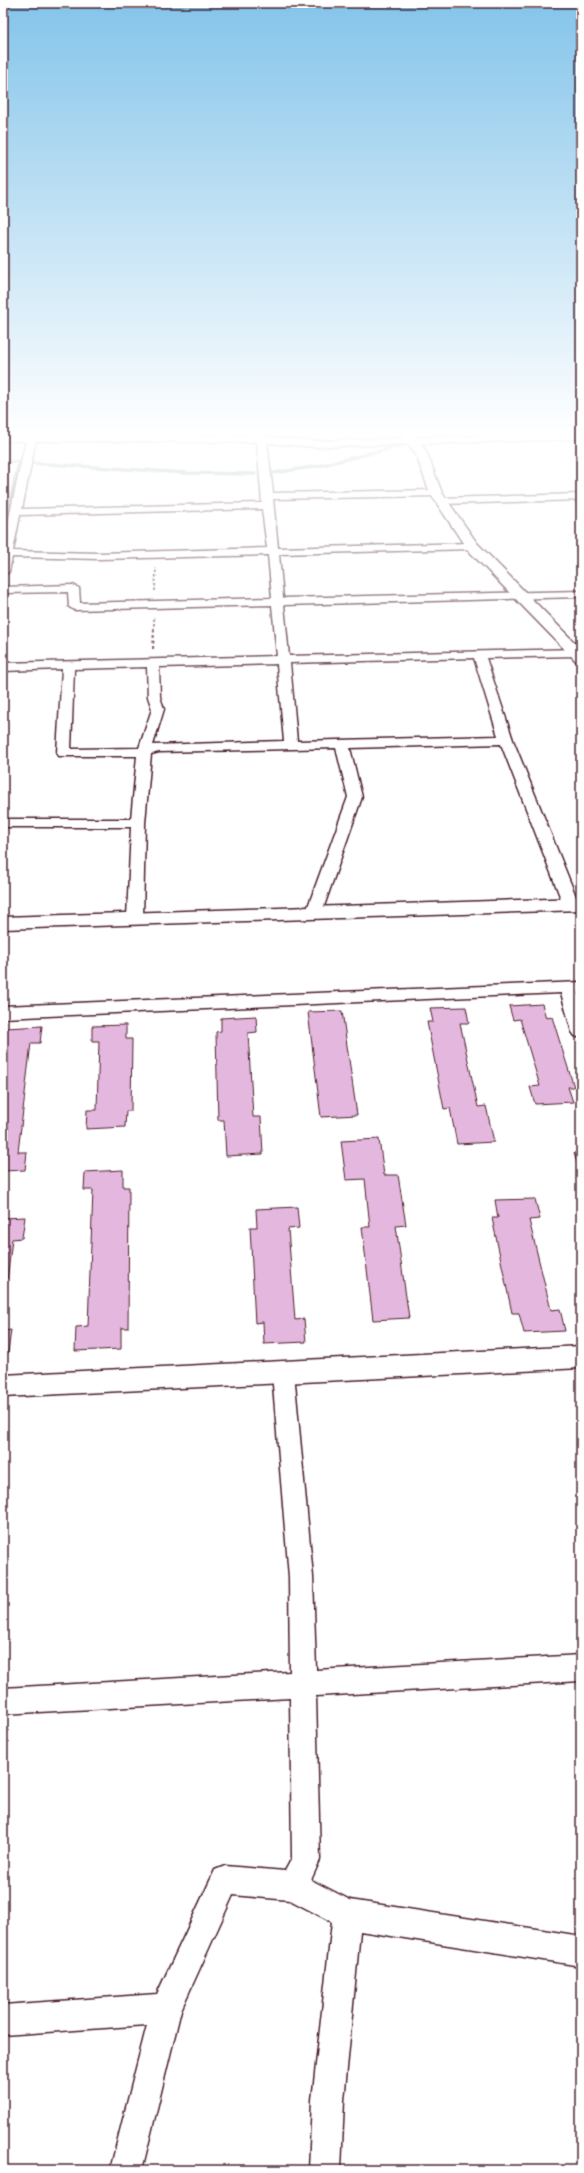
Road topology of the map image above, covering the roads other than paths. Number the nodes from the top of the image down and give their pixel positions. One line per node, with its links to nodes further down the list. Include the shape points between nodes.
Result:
1 (10, 531): 6 (street)
2 (271, 531): 5 (street)
3 (462, 531): 4 (street)
4 (472, 546): 5 (street); 10 (street)
5 (273, 551): 6 (street, via 99,556); 11 (street)
6 (7, 554): 7 (street)
7 (3, 572)
8 (3, 590): 11 (street, via 73,588 75,607)
9 (581, 594): 10 (street)
10 (519, 596): 11 (street); 13 (street)
11 (278, 601): 14 (street)
12 (479, 655): 13 (street); 14 (street); 18 (street)
13 (578, 655)
14 (284, 659): 15 (street); 20 (street)
15 (153, 663): 16 (street); 21 (street, via 154,697 158,709)
16 (68, 666): 17 (street); 21 (street, via 64,753)
17 (3, 667)
18 (506, 740): 19 (street); 24 (street)
19 (342, 744): 20 (street); 25 (street, via 355,797)
20 (291, 746): 21 (street, via 158,748)
21 (144, 752): 23 (street)
22 (3, 823): 23 (street)
23 (138, 823): 26 (street)
24 (576, 904): 25 (street)
25 (314, 912): 26 (street)
26 (135, 918): 27 (street)
27 (3, 923)
28 (575, 987): 29 (street); 30 (street)
29 (3, 1012)
30 (581, 1032)
31 (581, 1357): 32 (street)
32 (283, 1373): 33 (street); 35 (street, via 301,1577)
33 (3, 1386)
34 (581, 1668): 35 (street)
35 (302, 1682): 36 (street); 37 (street, via 306,1860)
36 (3, 1701)
37 (293, 1886): 38 (street); 40 (street, via 225,1880)
38 (347, 1914): 39 (street); 43 (street, via 328,2100)
39 (581, 1950)
40 (166, 2008): 41 (street); 42 (street)
41 (3, 2020)
42 (126, 2170)
43 (325, 2170)

